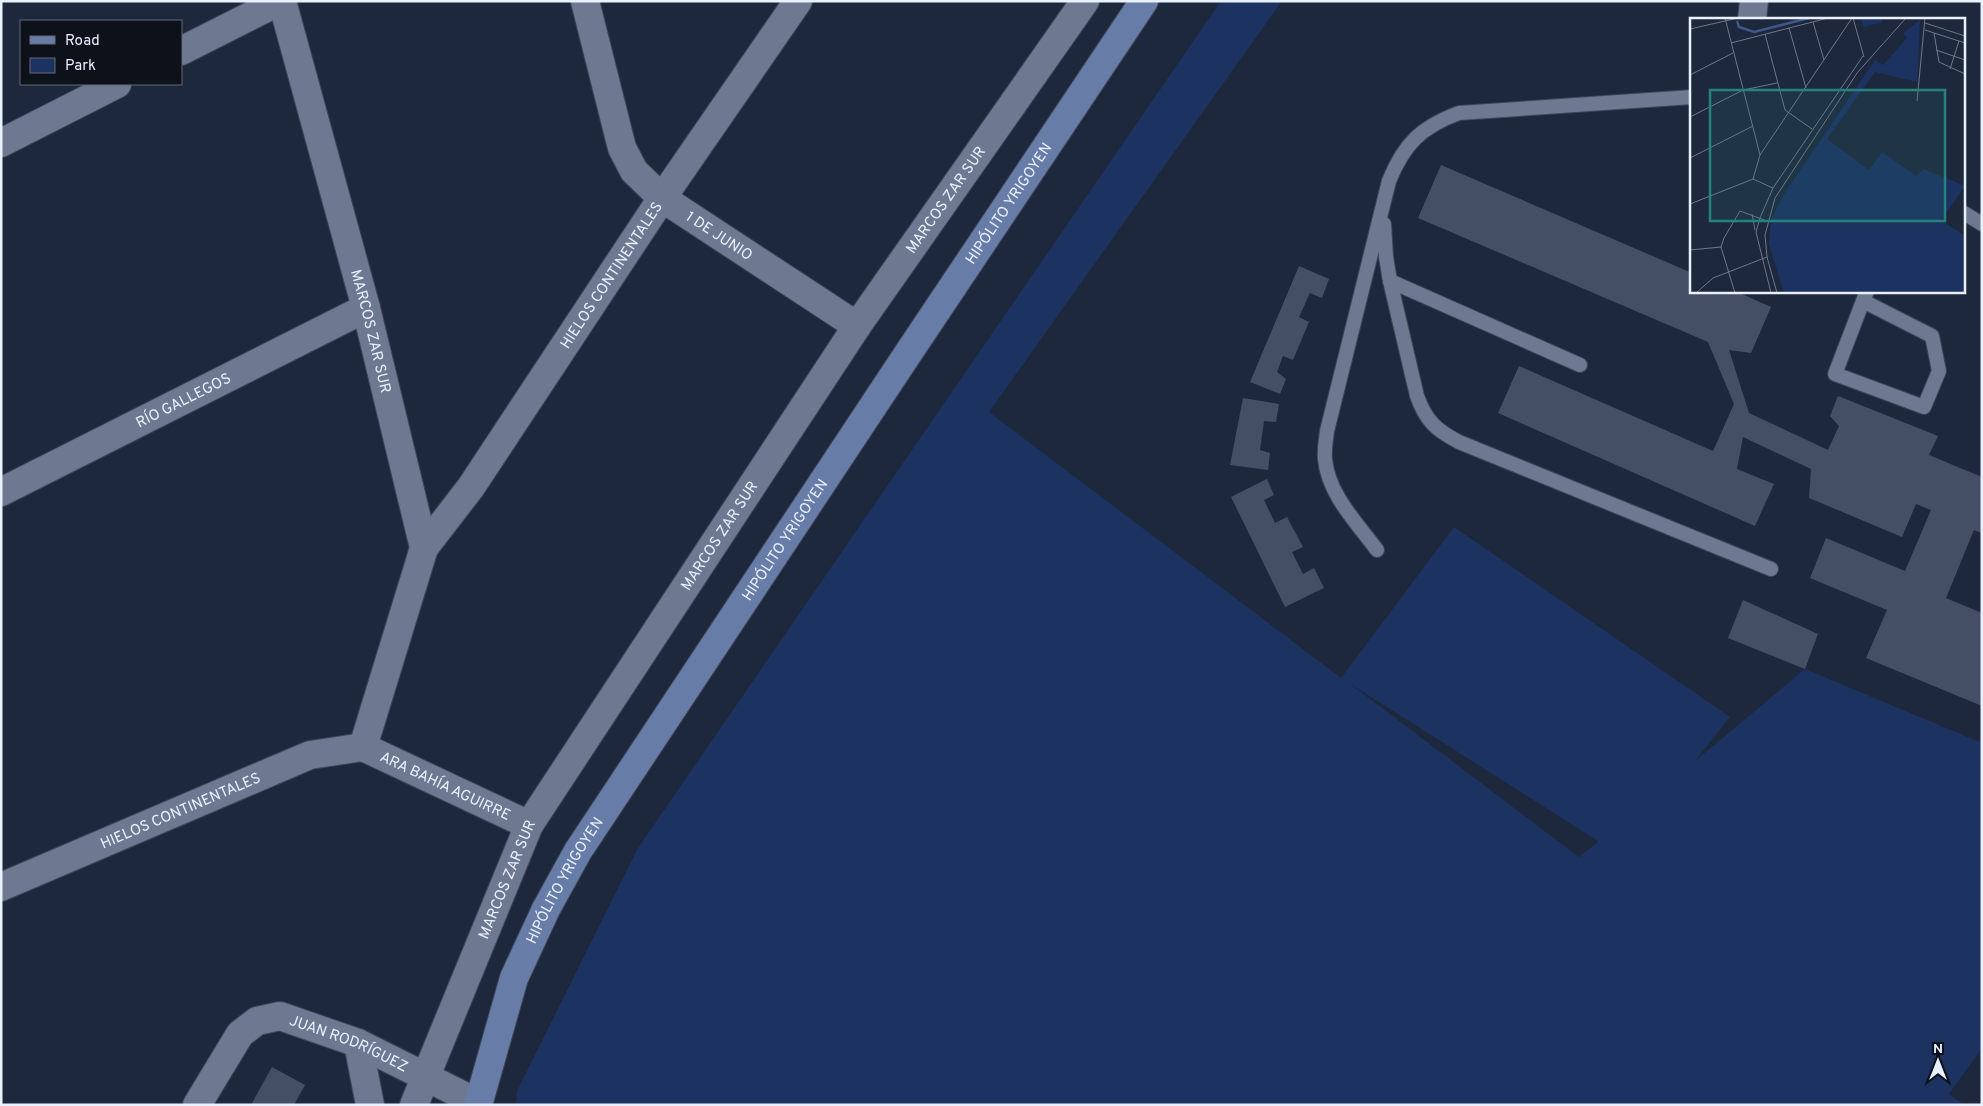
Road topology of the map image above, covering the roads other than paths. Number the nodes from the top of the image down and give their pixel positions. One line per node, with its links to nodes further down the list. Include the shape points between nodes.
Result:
1 (281, 1): 8 (street); 18 (street, MARCOS ZAR SUR)
2 (585, 1): 12 (street, 1 DE JUNIO, via 622,148 634,171)
3 (798, 1): 12 (street, HIELOS CONTINENTALES)
4 (1085, 1): 19 (street, MARCOS ZAR SUR)
5 (1144, 1): 30 (main road, HIPÓLITO YRIGOYEN, via 578,850 514,978)
6 (1754, 1): 7 (street)
7 (1752, 18)
8 (182, 50)
9 (115, 85): 11 (street)
10 (1690, 97): 13 (lane, via 1459,113 1423,130 1408,146 1395,166)
11 (1, 142)
12 (662, 198): 19 (street, 1 DE JUNIO); 22 (street, HIELOS CONTINENTALES, via 471,487)
13 (1384, 204): 16 (lane, via 1384,236); 23 (lane, via 1327,431 1325,458 1330,481 1342,504)
14 (1966, 214): 15 (lane)
15 (1982, 224)
16 (1390, 280): 20 (lane); 24 (lane, via 1417,396 1429,421 1441,432)
17 (1865, 296): 17 (lane, via 1835,374 1924,407 1939,371 1932,336)
18 (366, 308): 21 (street, RÍO GALLEGOS); 22 (street, MARCOS ZAR SUR)
19 (857, 326): 26 (street, MARCOS ZAR SUR)
20 (1580, 365)
21 (1, 492)
22 (424, 548): 25 (street)
23 (1377, 550)
24 (1771, 569)
25 (363, 747): 26 (street, ARA BAHÍA AGUIRRE); 27 (street, HIELOS CONTINENTALES, via 310,755)
26 (529, 825): 29 (street, MARCOS ZAR SUR)
27 (1, 887)
28 (358, 1044): 29 (street, JUAN RODRÍGUEZ); 31 (street, JUAN RODRÍGUEZ, via 280,1016 257,1021 240,1034); 32 (street)
29 (424, 1077): 30 (street, JUAN RODRÍGUEZ); 33 (street, MARCOS ZAR SUR)
30 (478, 1104)
31 (197, 1105)
32 (370, 1105)
33 (414, 1105)

